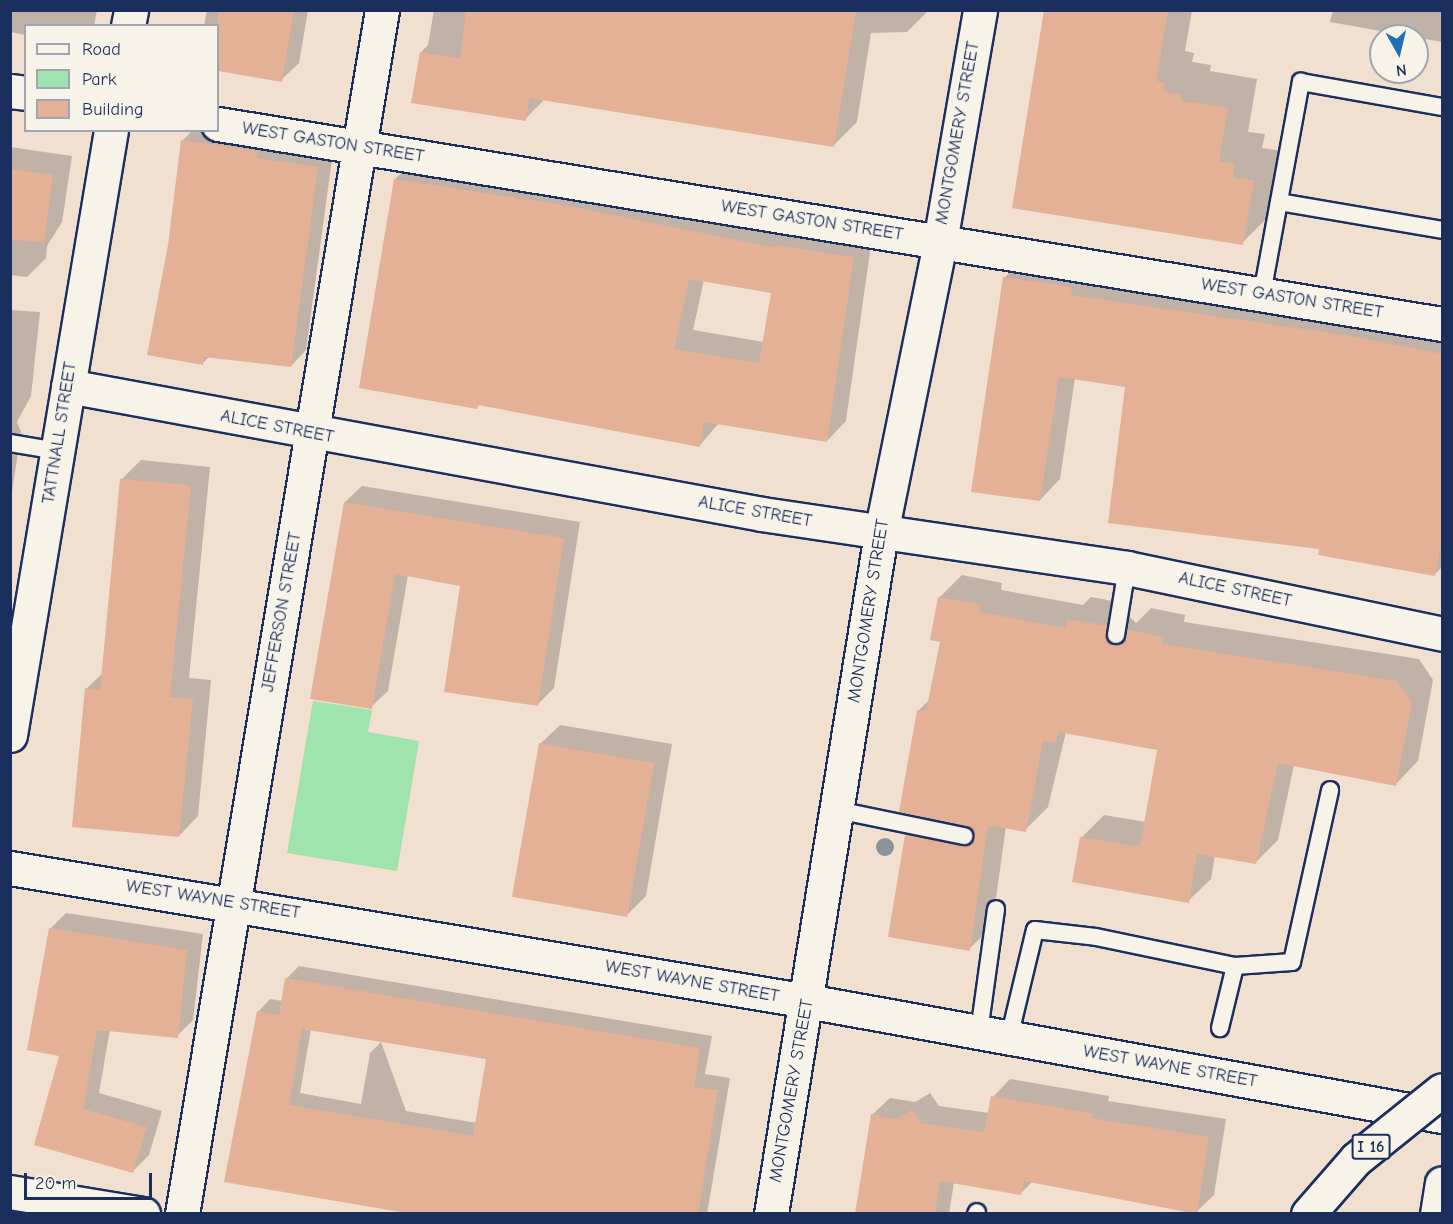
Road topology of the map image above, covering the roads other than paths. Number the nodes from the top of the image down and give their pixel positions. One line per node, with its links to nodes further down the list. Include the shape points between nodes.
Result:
1 (382, 10): 6 (main road, JEFFERSON STREET)
2 (980, 10): 9 (main road, MONTGOMERY STREET)
3 (1443, 107): 7 (lane, via 1301,82)
4 (219, 124): 6 (main road, WEST GASTON STREET)
5 (111, 132): 12 (main road, TATTNALL STREET)
6 (359, 147): 9 (main road, WEST GASTON STREET); 13 (main road, JEFFERSON STREET)
7 (1279, 202): 8 (lane); 10 (lane)
8 (1443, 230)
9 (940, 242): 10 (main road, WEST GASTON STREET); 16 (main road, MONTGOMERY STREET)
10 (1262, 294): 11 (main road, WEST GASTON STREET)
11 (1443, 324)
12 (68, 386): 13 (main road, ALICE STREET); 15 (main road, TATTNALL STREET)
13 (312, 434): 16 (main road, ALICE STREET); 25 (main road, JEFFERSON STREET)
14 (10, 443): 15 (lane)
15 (58, 451): 20 (main road, TATTNALL STREET)
16 (881, 533): 17 (main road, ALICE STREET); 22 (main road, MONTGOMERY STREET)
17 (1127, 568): 18 (main road, ALICE STREET); 19 (lane)
18 (1443, 634)
19 (1116, 635)
20 (12, 716)
21 (1330, 790): 27 (lane, via 1292,963)
22 (837, 810): 23 (lane); 28 (main road, MONTGOMERY STREET)
23 (964, 836)
24 (10, 868): 25 (main road, WEST WAYNE STREET)
25 (232, 903): 28 (main road, WEST WAYNE STREET); 36 (main road, JEFFERSON STREET)
26 (996, 909): 30 (lane)
27 (1235, 966): 29 (lane); 30 (lane, via 1096,937 1035,930)
28 (807, 1001): 30 (main road, WEST WAYNE STREET); 37 (main road, MONTGOMERY STREET)
29 (1220, 1028)
30 (994, 1035): 32 (main road, WEST WAYNE STREET)
31 (1443, 1090): 38 (main road, I 16, bridge, via 1356,1159)
32 (1443, 1116)
33 (1443, 1183): 39 (main road)
34 (10, 1192): 35 (main road)
35 (143, 1214)
36 (182, 1214)
37 (771, 1214)
38 (1308, 1214)
39 (1437, 1214)

